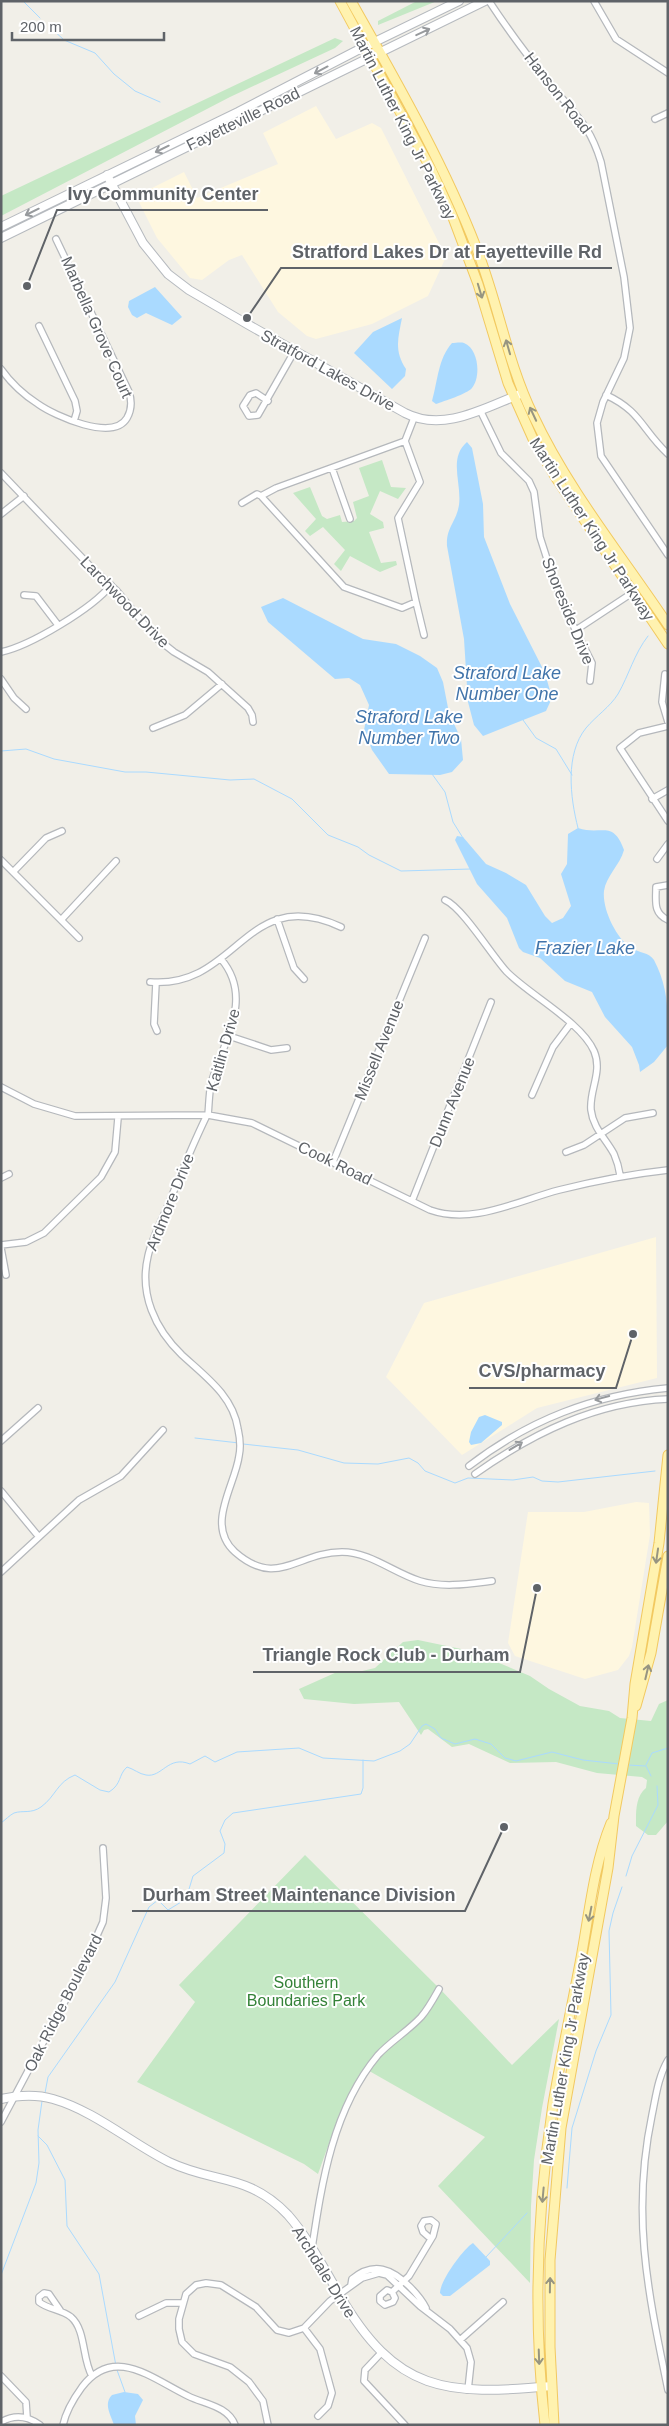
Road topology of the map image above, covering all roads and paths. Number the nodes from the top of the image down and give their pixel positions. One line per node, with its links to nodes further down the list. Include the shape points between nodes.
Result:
1 (340, 1): 8 (main road, Martin Luther King Jr Parkway)
2 (351, 1): 7 (main road, Martin Luther King Jr Parkway)
3 (460, 1): 7 (street, Fayetteville Road)
4 (486, 1): 9 (street, Fayetteville Road, one-way to 4)
5 (490, 1): 23 (street, Hanson Road, via 533,62 587,126 601,162 624,277 630,328 624,358)
6 (594, 1): 11 (street, via 616,39)
7 (374, 43): 8 (street, Fayetteville Road); 9 (main road, Martin Luther King Jr Parkway)
8 (364, 47): 10 (main road, Martin Luther King Jr Parkway); 14 (street, Fayetteville Road, one-way to 14)
9 (379, 53): 10 (street, Fayetteville Road); 22 (main road, Martin Luther King Jr Parkway, one-way to 9, via 487,275 465,220 435,155)
10 (369, 58): 15 (street, Fayetteville Road); 24 (main road, Martin Luther King Jr Parkway, one-way to 24, via 432,171 452,215)
11 (668, 73)
12 (668, 113): 13 (street)
13 (655, 119)
14 (107, 175): 15 (street, Stratford Lakes Drive); 16 (street, Fayetteville Road, one-way to 16)
15 (112, 184): 17 (street, Fayetteville Road); 20 (street, Stratford Lakes Drive, via 143,243 168,274 189,290)
16 (1, 227)
17 (1, 238)
18 (56, 239): 28 (street, Marbella Grove Court, via 132,403 126,420 110,430)
19 (39, 326): 28 (street, via 75,401 77,412)
20 (294, 352): 25 (street); 27 (street, Stratford Lakes Drive)
21 (1, 370): 28 (street, Marbella Grove Court, via 38,404)
22 (523, 393): 24 (street, Stratford Lakes Drive); 44 (main road, Martin Luther King Jr Parkway, one-way to 22, via 560,466)
23 (606, 395): 30 (street, via 632,410); 38 (street, Hanson Road, via 597,422 601,456)
24 (514, 397): 26 (street, Stratford Lakes Drive); 40 (main road, Martin Luther King Jr Parkway, via 540,453)
25 (268, 401): 25 (street, via 256,394 250,395 243,406 250,416 258,415)
26 (480, 410): 27 (street, Stratford Lakes Drive, via 452,420); 45 (street, Shoreside Drive, via 501,453 529,481 534,492 544,549 563,605)
27 (414, 418): 29 (street)
28 (74, 421)
29 (406, 441): 31 (street); 42 (street, via 420,482 398,518)
30 (668, 454)
31 (332, 468): 34 (street); 37 (street)
32 (1, 473): 33 (street, Larchwood Drive)
33 (24, 496): 36 (street); 39 (street, Larchwood Drive)
34 (261, 496): 35 (street, via 257,494); 42 (street, via 344,587 402,608)
35 (242, 502)
36 (1, 514)
37 (350, 519)
38 (668, 554)
39 (111, 585): 43 (street, via 96,600); 52 (street, Larchwood Drive, via 162,644)
40 (632, 593): 45 (street); 47 (main road, Martin Luther King Jr Parkway)
41 (24, 595): 43 (street, via 36,596)
42 (416, 602): 46 (street)
43 (58, 624): 48 (street, via 30,642)
44 (668, 625)
45 (576, 630): 51 (street, Shoreside Drive, via 592,663)
46 (424, 635)
47 (668, 644)
48 (1, 652)
49 (665, 674): 55 (street, via 662,702)
50 (1, 679): 53 (street)
51 (590, 681)
52 (222, 684): 54 (street, Larchwood Drive, via 248,708); 56 (street, via 197,708)
53 (26, 709)
54 (253, 722)
55 (668, 724): 58 (street, via 639,733 620,748)
56 (153, 728)
57 (668, 790): 58 (street)
58 (652, 799): 59 (street)
59 (668, 821)
60 (62, 831): 65 (street, via 46,838)
61 (668, 844): 62 (street)
62 (657, 859)
63 (1, 860): 65 (street)
64 (116, 861): 69 (street)
65 (13, 872): 69 (street)
66 (668, 885): 70 (street, via 656,887 656,911)
67 (445, 900): 77 (street, via 462,915 510,974)
68 (277, 919): 71 (street, via 308,915); 74 (street, via 259,928); 75 (street, via 294,968)
69 (61, 920): 72 (street)
70 (668, 920)
71 (341, 926)
72 (79, 938)
73 (425, 938): 88 (street, Missell Avenue)
74 (221, 959): 78 (street, via 195,976 172,982 153,982); 79 (street, Kaitlin Drive, via 232,977 236,994)
75 (304, 979)
76 (491, 1002): 93 (street, Dunn Avenue)
77 (571, 1023): 82 (street, via 553,1047); 86 (street, via 590,1044 596,1058 598,1072 591,1111)
78 (157, 1030)
79 (229, 1036): 80 (street, via 271,1050); 84 (street, Kaitlin Drive, via 211,1086)
80 (287, 1048)
81 (1, 1086): 85 (street, Cook Road, via 61,1114)
82 (532, 1095)
83 (653, 1113): 86 (street, via 629,1116)
84 (208, 1115): 85 (street, Cook Road); 88 (street, Cook Road, via 252,1123); 108 (street, Ardmore Drive, via 149,1252 147,1286 156,1322 166,1338 218,1388 235,1417 239,1456 221,1519 228,1542 236,1553 257,1566 269,1569 282,1568 318,1554 345,1552 367,1557 423,1582 450,1585)
85 (118, 1118): 94 (street, via 115,1152 101,1177 44,1233 20,1244)
86 (601, 1134): 87 (street); 91 (street, via 615,1156)
87 (566, 1152)
88 (333, 1162): 93 (street, Cook Road)
89 (668, 1170): 91 (street, Cook Road)
90 (9, 1174): 92 (street)
91 (620, 1176): 93 (street, Cook Road, via 468,1215 440,1214)
92 (1, 1178)
93 (412, 1201)
94 (1, 1247): 95 (street)
95 (6, 1275)
96 (668, 1388): 102 (street, one-way to 102, via 622,1394 564,1410 523,1429)
97 (668, 1400): 103 (street, one-way to 97, via 534,1436 581,1416 634,1403)
98 (38, 1408): 100 (street)
99 (163, 1430): 105 (street, via 121,1476 79,1500)
100 (1, 1441)
101 (668, 1455): 109 (main road, Martin Luther King Jr Parkway, one-way to 109, via 659,1543)
102 (469, 1466)
103 (475, 1474)
104 (1, 1491): 105 (street)
105 (39, 1536): 107 (street)
106 (668, 1556): 109 (main road, Martin Luther King Jr Parkway, one-way to 106, via 651,1653)
107 (1, 1572)
108 (492, 1581)
109 (632, 1718): 110 (main road, Martin Luther King Jr Parkway)
110 (614, 1816): 132 (main road, Martin Luther King Jr Parkway, one-way to 110, via 550,2260 557,2164); 133 (main road, Martin Luther King Jr Parkway, one-way to 133, via 598,1866 548,2147 538,2291)
111 (102, 1848): 114 (street, Oak Ridge Boulevard, via 106,1898 103,1922)
112 (440, 1989): 118 (street, via 421,2017 378,2056 349,2104 323,2176)
113 (668, 2060): 129 (street, via 659,2082 650,2123 641,2200 650,2304)
114 (15, 2096): 115 (street, Archdale Drive); 116 (street, Oak Ridge Boulevard); 118 (street, Archdale Drive, via 62,2102 172,2163 250,2186 267,2196 287,2215)
115 (1, 2099)
116 (1, 2122)
117 (431, 2239): 119 (street)
118 (312, 2248): 121 (street, Archdale Drive)
119 (402, 2283): 120 (street); 121 (street, via 380,2273 362,2278); 127 (street, via 420,2306)
120 (392, 2292)
121 (338, 2294): 126 (street); 128 (street, Archdale Drive, via 356,2322)
122 (503, 2302): 127 (street)
123 (183, 2303): 125 (street, via 166,2303); 126 (street, via 189,2290 196,2285 216,2283 256,2307 276,2330 289,2333); 142 (street, via 178,2329 185,2346 197,2356 230,2367 249,2382 263,2401)
124 (60, 2310): 131 (street, via 78,2327 86,2366)
125 (139, 2316)
126 (304, 2328): 136 (street, via 320,2349 330,2386 331,2401)
127 (460, 2340): 134 (street, via 470,2354)
128 (382, 2352): 134 (street, Archdale Drive, via 413,2375 445,2387); 143 (street, via 365,2370 364,2381)
129 (665, 2358): 135 (street)
130 (1, 2376): 137 (street, via 26,2402)
131 (92, 2376): 140 (street, via 74,2399); 141 (street, via 111,2365 136,2370 195,2400 225,2411)
132 (552, 2386): 133 (street, Archdale Drive); 145 (main road, Martin Luther King Jr Parkway)
133 (540, 2387): 134 (street, Archdale Drive); 144 (main road, Martin Luther King Jr Parkway)
134 (468, 2390)
135 (668, 2390)
136 (318, 2416)
137 (27, 2417): 138 (street); 139 (street)
138 (1, 2422)
139 (40, 2425)
140 (62, 2425)
141 (236, 2425)
142 (268, 2425)
143 (405, 2425)
144 (545, 2425)
145 (554, 2425)

